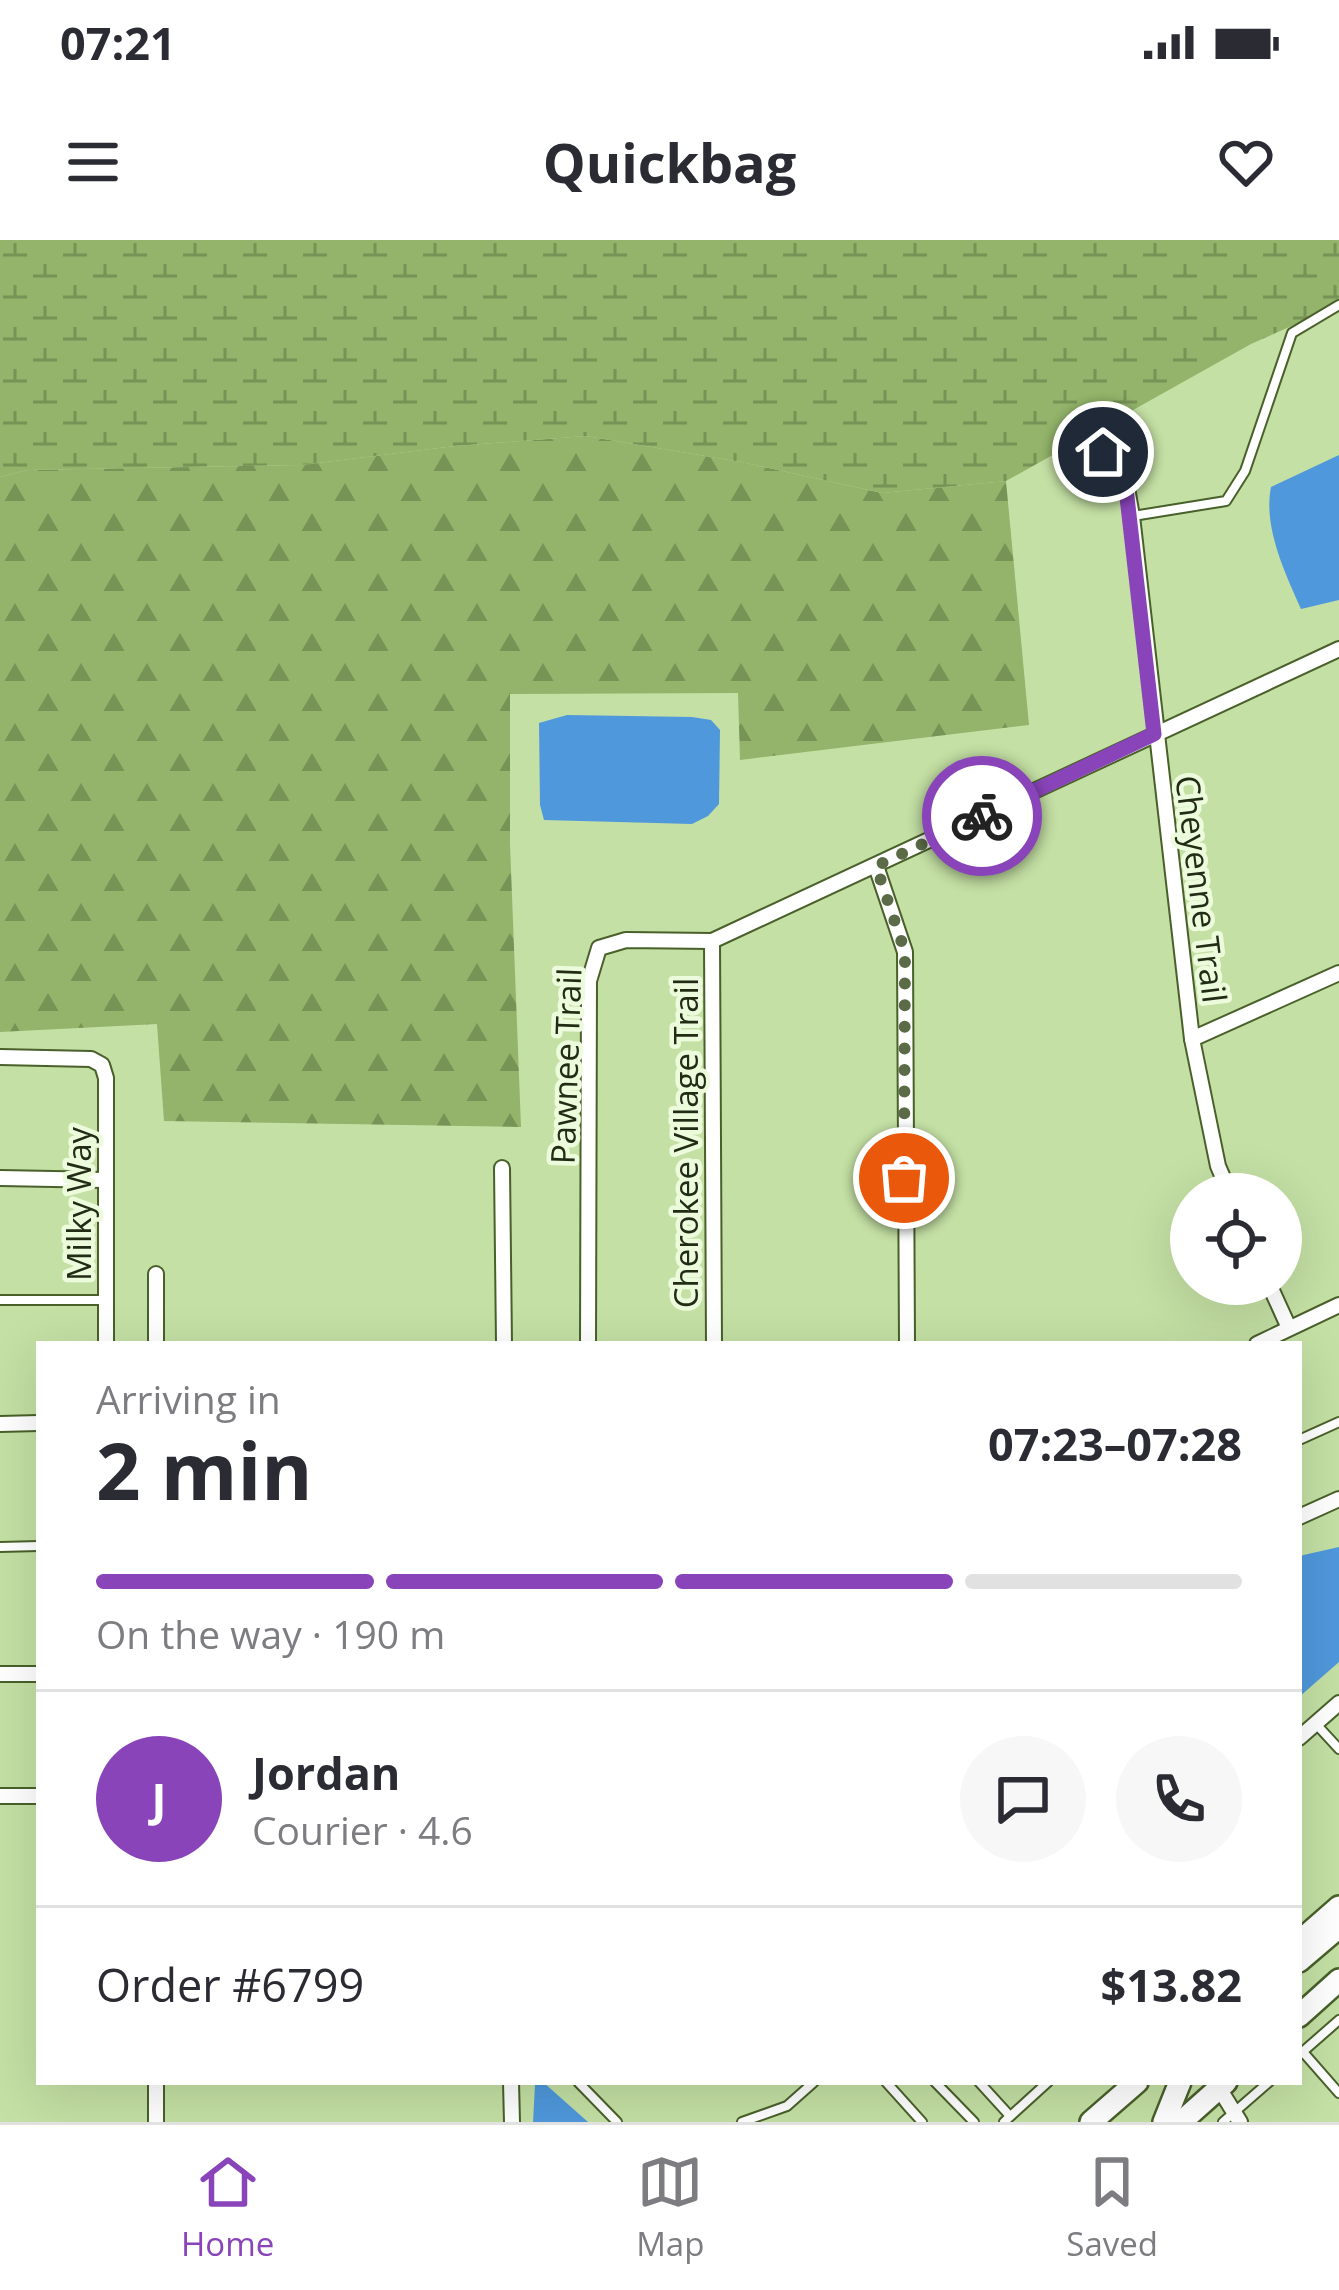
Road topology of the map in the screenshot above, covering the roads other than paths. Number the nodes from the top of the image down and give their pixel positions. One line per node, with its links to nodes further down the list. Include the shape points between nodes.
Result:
1 (1339, 305): 3 (lane, via 1292,333 1231,495 1214,505)
2 (1103, 452): 3 (street, Cheyenne Trail, via 1124,471)
3 (1132, 516): 5 (street, Cheyenne Trail)
4 (1339, 649): 5 (street, Pawnee Trail)
5 (1154, 734): 6 (street, Pawnee Trail); 9 (street, Cheyenne Trail)
6 (876, 866): 7 (street, Pawnee Trail); 26 (street, via 905,952)
7 (712, 941): 24 (street, Pawnee Trail, via 626,940 598,948 589,981); 25 (street, Cherokee Village Trail)
8 (1339, 973): 9 (street)
9 (1192, 1039): 12 (street, Cheyenne Trail)
10 (0, 1057): 14 (street, Milky Way, via 102,1065)
11 (502, 1168): 23 (street)
12 (1221, 1173)
13 (0, 1178): 14 (street)
14 (106, 1180): 17 (street, Milky Way)
15 (156, 1274): 22 (street)
16 (0, 1300): 17 (lane)
17 (105, 1300): 21 (street, Milky Way)
18 (1279, 1305): 20 (street)
19 (1339, 1305): 20 (street)
20 (1289, 1328): 27 (street)
21 (106, 1341)
22 (156, 1341)
23 (504, 1341)
24 (588, 1341)
25 (714, 1341)
26 (907, 1341)
27 (1263, 1341)
28 (1339, 1421): 31 (lane)
29 (0, 1424): 30 (street)
30 (36, 1424)
31 (1302, 1439)
32 (1339, 1499): 33 (street)
33 (1302, 1516)
34 (36, 1546): 35 (lane)
35 (0, 1547)
36 (0, 1674): 37 (street)
37 (36, 1674)
38 (1339, 1702): 39 (street)
39 (1316, 1724): 40 (street); 41 (lane)
40 (1302, 1736)
41 (1339, 1749)
42 (0, 1796): 43 (street)
43 (36, 1796)
44 (1339, 1907): 46 (main road)
45 (1339, 1927): 47 (main road)
46 (1302, 1939)
47 (1302, 1958)
48 (1339, 1980): 49 (main road)
49 (1302, 2013)
50 (1339, 2020): 51 (lane)
51 (1302, 2052)
52 (1302, 2054): 66 (lane)
53 (156, 2085): 69 (street)
54 (512, 2085): 70 (street)
55 (581, 2085): 71 (lane)
56 (811, 2085): 72 (lane, via 787,2106)
57 (889, 2085): 73 (lane)
58 (938, 2085): 74 (lane)
59 (982, 2085): 67 (lane)
60 (1045, 2085): 67 (lane)
61 (1134, 2085): 75 (main road)
62 (1179, 2085): 76 (main road)
63 (1219, 2085): 77 (main road)
64 (1220, 2085): 68 (street)
65 (1266, 2085): 68 (lane)
66 (1339, 2093)
67 (1007, 2119)
68 (1232, 2119)
69 (156, 2122)
70 (512, 2122)
71 (617, 2122)
72 (742, 2122)
73 (922, 2122)
74 (974, 2122)
75 (1091, 2122)
76 (1165, 2122)
77 (1181, 2122)

